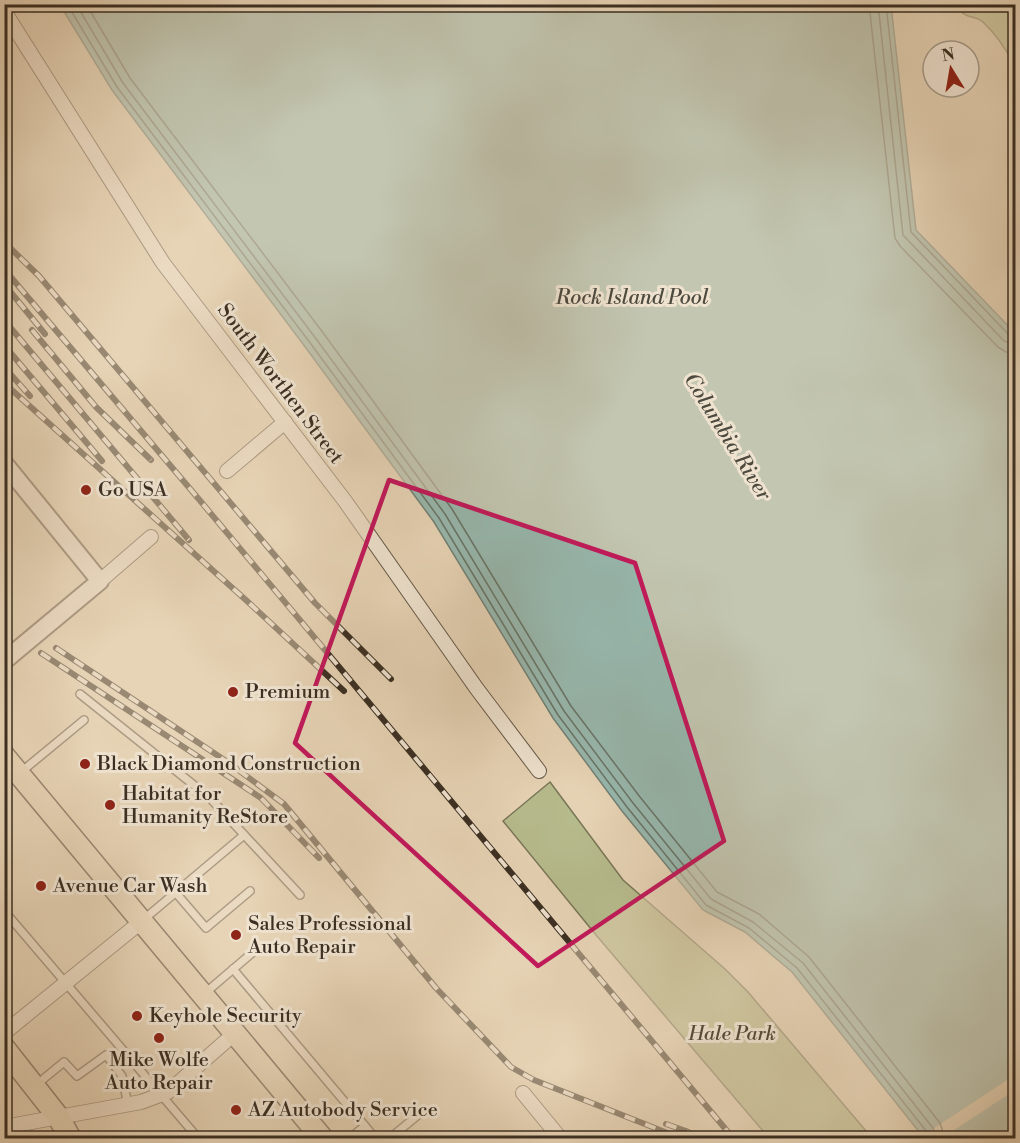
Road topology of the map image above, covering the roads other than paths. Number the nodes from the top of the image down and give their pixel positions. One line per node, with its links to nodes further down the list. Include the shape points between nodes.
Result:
1 (4, 11): 2 (street, South Worthen Street, via 163,262)
2 (285, 422): 4 (street); 11 (street, South Worthen Street)
3 (4, 463): 6 (street)
4 (226, 471)
5 (151, 537): 6 (street)
6 (100, 580): 7 (street)
7 (4, 662)
8 (80, 694): 13 (lane, via 210,798)
9 (84, 720): 12 (lane)
10 (4, 756): 12 (main road)
11 (539, 771)
12 (19, 774): 18 (main road)
13 (244, 835): 15 (lane); 16 (lane)
14 (250, 891): 15 (lane, via 206,928)
15 (176, 892): 18 (lane)
16 (300, 895)
17 (6, 913): 21 (lane)
18 (142, 921): 21 (street); 22 (main road)
19 (252, 953): 20 (lane)
20 (233, 969): 22 (lane); 32 (lane)
21 (66, 983): 23 (street); 28 (lane)
22 (202, 995): 24 (main road)
23 (4, 1033)
24 (234, 1034): 28 (street); 36 (main road)
25 (4, 1048): 26 (main road)
26 (35, 1086): 29 (lane, via 64,1062 77,1076 106,1055 122,1076); 31 (main road)
27 (523, 1093): 40 (street)
28 (161, 1095): 29 (street); 35 (lane)
29 (128, 1105): 31 (street)
30 (423, 1111): 39 (lane)
31 (59, 1118): 33 (street); 34 (main road)
32 (365, 1126): 37 (lane); 38 (lane)
33 (4, 1127)
34 (70, 1138)
35 (198, 1138)
36 (322, 1138)
37 (351, 1138)
38 (375, 1138)
39 (390, 1138)
40 (560, 1138)

